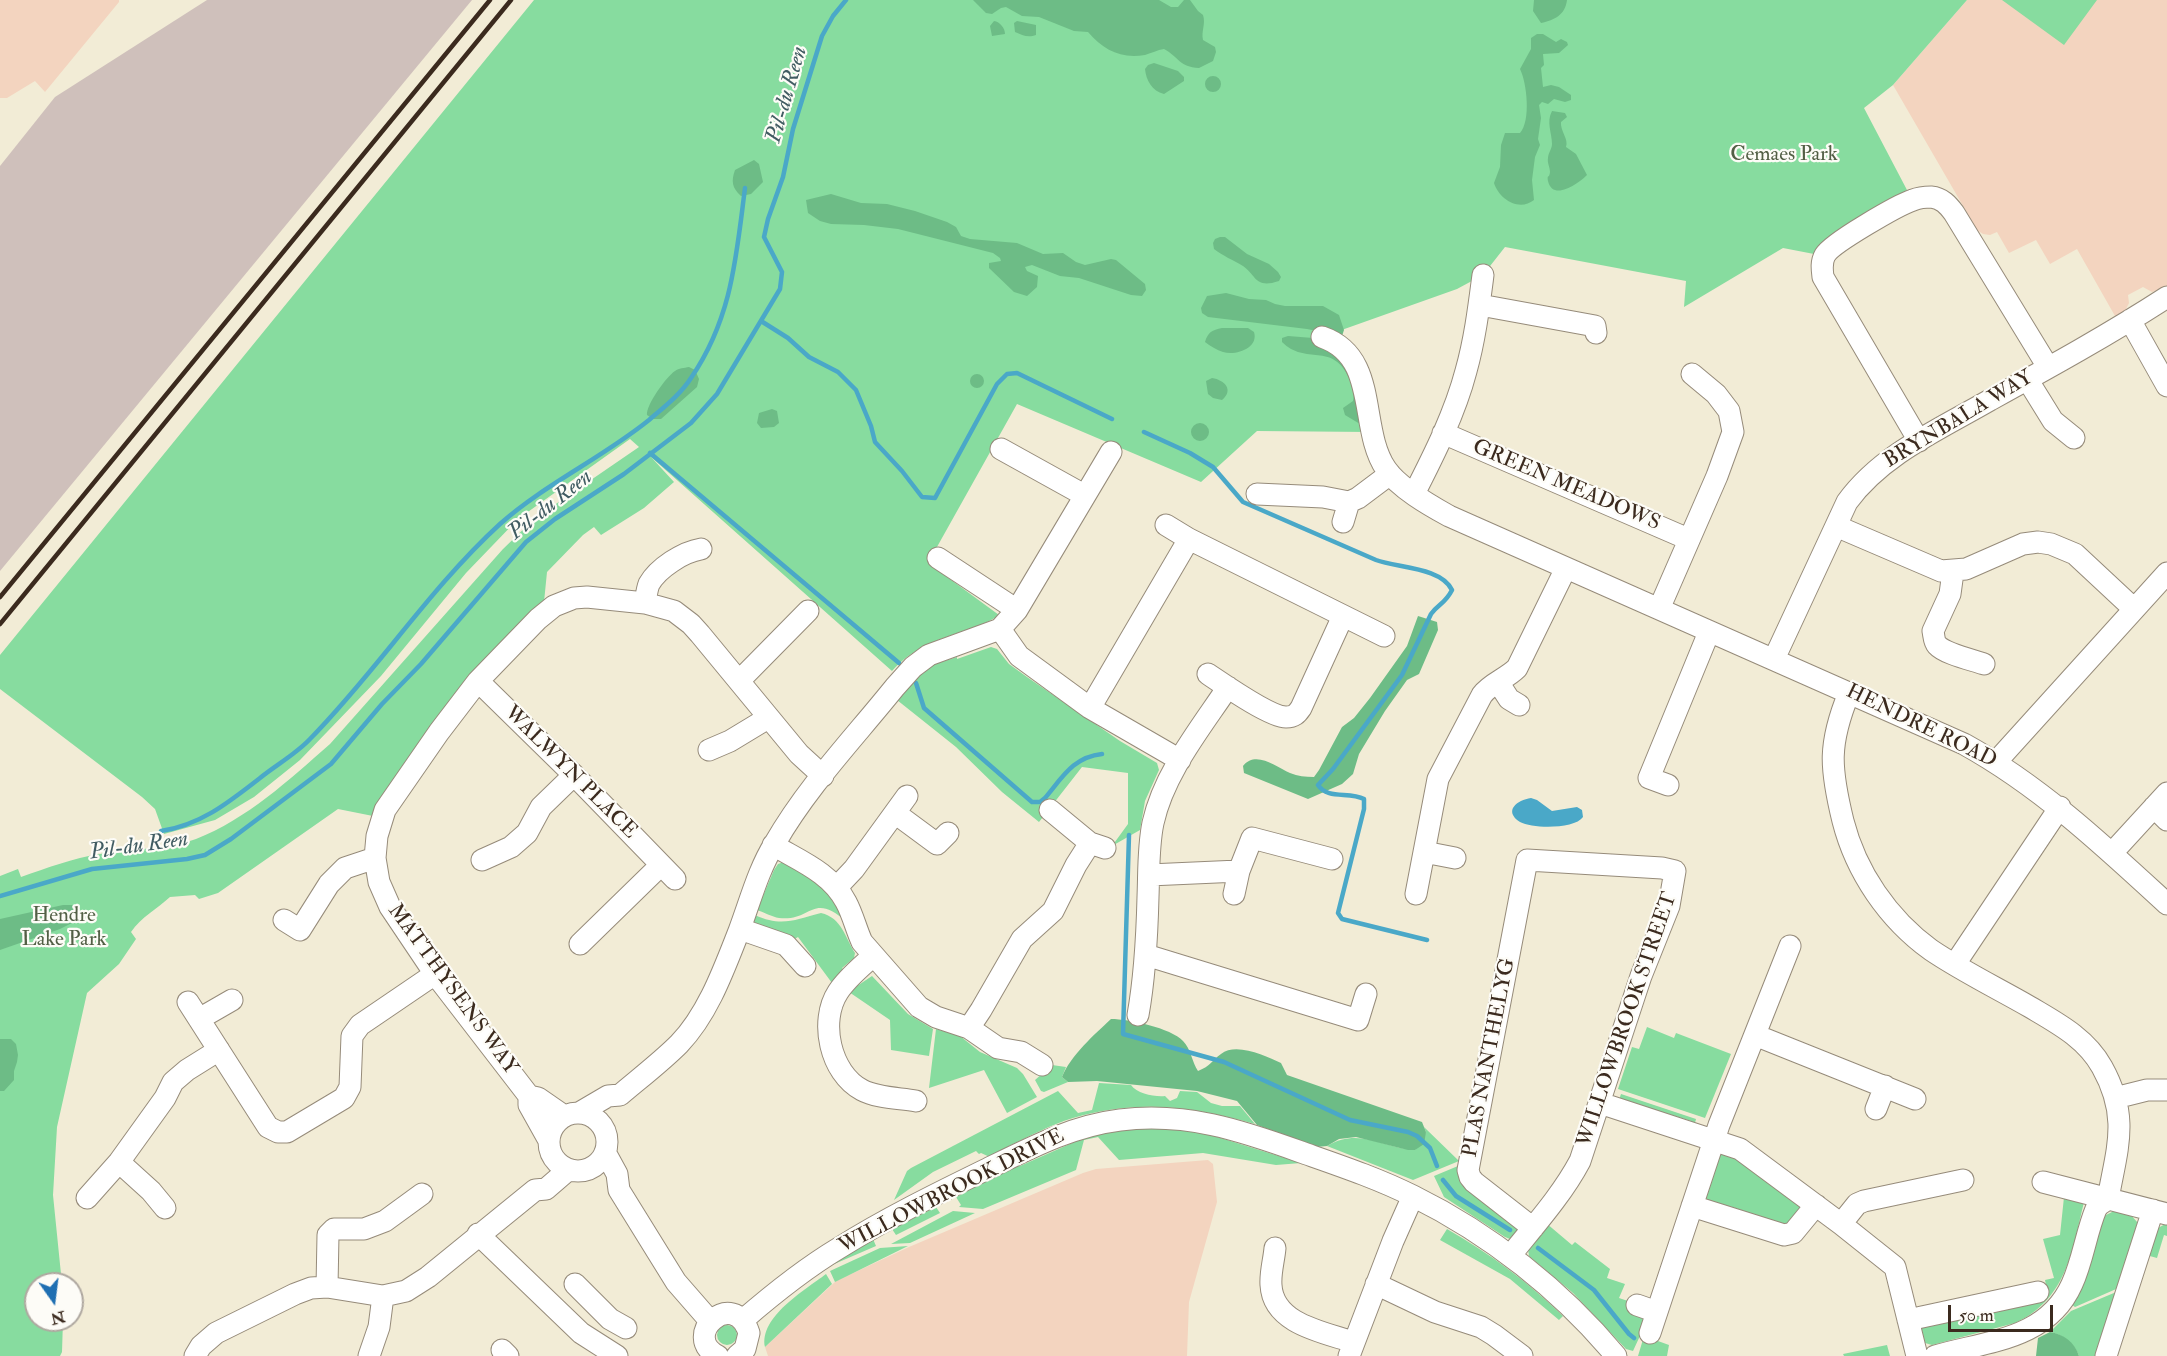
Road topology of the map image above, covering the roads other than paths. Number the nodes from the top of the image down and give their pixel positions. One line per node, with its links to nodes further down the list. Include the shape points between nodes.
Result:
1 (1483, 274): 3 (street)
2 (2167, 297): 4 (street, BRYNBALA WAY)
3 (1480, 305): 5 (street, via 1595,326); 11 (street, via 1467,370)
4 (2130, 320): 7 (street, BRYNBALA WAY); 10 (street)
5 (1596, 333)
6 (1322, 337): 16 (street, via 1342,346 1353,362 1377,449)
7 (2048, 367): 9 (street, BRYNBALA WAY); 13 (street, via 1954,213 1939,199 1912,200 1838,242 1823,260 1823,278)
8 (1692, 374): 25 (street, via 1729,411 1733,432)
9 (2027, 379): 12 (street, via 2053,421); 13 (street, BRYNBALA WAY)
10 (2167, 386)
11 (1443, 433): 18 (street); 25 (street, GREEN MEADOWS)
12 (2074, 438)
13 (1919, 441): 23 (street, BRYNBALA WAY, via 1859,485)
14 (1001, 450): 19 (street)
15 (1111, 452): 19 (street)
16 (1390, 474): 18 (street, HENDRE ROAD); 20 (street)
17 (1257, 494): 20 (street)
18 (1414, 494): 28 (street, HENDRE ROAD, via 1449,516)
19 (1084, 495): 34 (street)
20 (1349, 502): 21 (street)
21 (1343, 522)
22 (1166, 525): 24 (street)
23 (1836, 526): 29 (street, via 1927,566); 40 (street, BRYNBALA WAY)
24 (1190, 539): 36 (street); 49 (street)
25 (1688, 539): 32 (street)
26 (700, 549): 31 (street, via 675,559 656,577 649,584)
27 (938, 558): 34 (street)
28 (1566, 568): 32 (street, HENDRE ROAD); 45 (street, via 1517,668)
29 (1953, 572): 33 (street, via 2023,544 2051,544 2075,554); 41 (street, via 1950,594 1934,631 1936,645)
30 (2167, 573): 33 (street)
31 (645, 603): 43 (street, MATTHYSENS WAY, via 587,597 562,602 538,619); 44 (street, MATTHYSENS WAY, via 683,616)
32 (1659, 609): 38 (street, HENDRE ROAD)
33 (2134, 609): 53 (street)
34 (1017, 610): 37 (street)
35 (808, 611): 44 (street)
36 (1343, 616): 39 (street); 46 (street, via 1297,714 1277,716)
37 (1000, 629): 49 (street, via 1019,656); 55 (street, via 929,655 913,667)
38 (1709, 632): 40 (street, HENDRE ROAD); 56 (street, via 1649,778)
39 (1384, 636)
40 (1774, 659): 47 (street, HENDRE ROAD)
41 (1984, 664)
42 (1208, 674): 46 (street)
43 (478, 681): 54 (street, WALWYN PLACE); 64 (street, MATTHYSENS WAY, via 385,810)
44 (739, 681): 50 (street, MATTHYSENS WAY)
45 (1498, 682): 48 (street, via 1509,699); 62 (street, via 1482,695 1442,768)
46 (1228, 687): 52 (street)
47 (1850, 693): 53 (street, HENDRE ROAD); 81 (street, via 1835,732 1833,749 1837,796 1853,851 1864,875 1906,929)
48 (1519, 705)
49 (1090, 708): 52 (street)
50 (768, 717): 51 (street); 55 (street, MATTHYSENS WAY)
51 (709, 750)
52 (1180, 760): 70 (street, via 1153,822)
53 (1996, 762): 57 (street, HENDRE ROAD)
54 (574, 775): 67 (street, via 541,807 528,833); 77 (street, WALWYN PLACE, via 668,872)
55 (823, 776): 61 (street)
56 (1668, 785)
57 (2060, 807): 63 (street, HENDRE ROAD); 81 (street)
58 (2163, 807): 63 (street)
59 (1050, 810): 87 (street, via 1097,845 1076,865 1053,911 1022,939)
60 (948, 833): 71 (street, via 937,844 901,805)
61 (773, 845): 71 (street); 76 (street)
62 (1424, 852): 65 (street); 73 (street)
63 (2112, 853): 74 (street, HENDRE ROAD)
64 (375, 858): 75 (street, via 345,868 329,884 300,930); 83 (street, MATTHYSENS WAY, via 379,882 390,907)
65 (1455, 858)
66 (1332, 859): 69 (street, via 1252,838)
67 (495, 860)
68 (1527, 860): 98 (street, WILLOWBROOK STREET, via 1662,868 1675,865 1669,906 1641,976); 120 (street, PLAS NANTHELYG, via 1468,1170 1474,1182)
69 (1239, 871): 70 (street); 72 (street)
70 (1149, 875): 79 (street)
71 (837, 887): 80 (street, via 854,917 862,942)
72 (1234, 894)
73 (1416, 894)
74 (2167, 904)
75 (284, 920)
76 (740, 929): 82 (street, via 786,945); 93 (street, via 702,1012 680,1042)
77 (592, 940)
78 (1790, 946): 88 (street)
79 (1146, 955): 84 (street, via 1358,1020); 86 (street)
80 (873, 956): 87 (street, via 919,1007); 97 (street, via 846,981 833,1000 828,1026 835,1058 841,1071 861,1090)
81 (1955, 964): 95 (street, via 2081,1040 2103,1067)
82 (805, 966)
83 (435, 974): 89 (street, via 360,1025 352,1036 350,1087 344,1098 286,1132 268,1128); 94 (street, MATTHYSENS WAY)
84 (1366, 994)
85 (231, 1000): 89 (street, via 194,1010)
86 (1138, 1016)
87 (969, 1028): 90 (street, via 998,1048 1021,1052)
88 (1755, 1035): 91 (street); 102 (street)
89 (219, 1050): 105 (street, via 174,1082)
90 (1042, 1065)
91 (1885, 1086): 96 (street); 99 (street)
92 (2167, 1090): 95 (street, via 2147,1090)
93 (620, 1095): 100 (street, via 608,1096); 101 (street)
94 (529, 1096): 100 (street, MATTHYSENS WAY); 103 (street, MATTHYSENS WAY, via 529,1106)
95 (2115, 1098): 114 (street, via 2121,1133)
96 (1915, 1099)
97 (916, 1101)
98 (1600, 1103): 102 (street); 120 (street, WILLOWBROOK STREET, via 1577,1168)
99 (1876, 1109)
100 (572, 1114): 101 (street, MATTHYSENS WAY, via 590,1115); 103 (street, via 551,1129)
101 (604, 1129): 104 (street)
102 (1713, 1140): 115 (street, via 1740,1149); 116 (street)
103 (549, 1144): 106 (street, MATTHYSENS WAY, via 553,1159); 109 (street)
104 (605, 1152): 106 (street, via 597,1165); 110 (street, via 617,1174)
105 (119, 1162): 113 (street); 117 (street)
106 (575, 1170): 109 (street, via 546,1190); 110 (street, MATTHYSENS WAY)
107 (1963, 1180): 119 (street, via 1864,1201)
108 (2043, 1182): 114 (street)
109 (535, 1190): 121 (street)
110 (619, 1190): 131 (street, via 675,1282)
111 (422, 1194): 126 (street, via 385,1221 364,1229 334,1229 328,1235)
112 (1413, 1196): 123 (street, WILLOWBROOK DRIVE); 125 (street); 129 (street, WILLOWBROOK DRIVE, via 1293,1149 1204,1122 1158,1118 1100,1123 1046,1141 859,1235 790,1280)
113 (87, 1198)
114 (2108, 1199): 118 (street); 143 (street, via 2096,1209 2072,1285 2047,1318 2018,1334)
115 (1816, 1205): 116 (street, via 1793,1233 1784,1235); 119 (street)
116 (1692, 1206): 132 (street, via 1647,1308)
117 (165, 1208)
118 (2160, 1212): 144 (street)
119 (1841, 1224): 130 (street, via 1895,1267)
120 (1533, 1228): 123 (street, WILLOWBROOK STREET)
121 (478, 1234): 128 (street, via 428,1277 406,1291); 133 (street)
122 (1275, 1248): 134 (street, via 1271,1285 1278,1306 1296,1322)
123 (1510, 1256): 141 (street, WILLOWBROOK DRIVE, via 1569,1306)
124 (575, 1284): 133 (street, via 618,1324)
125 (1376, 1284): 134 (street); 135 (street, via 1435,1312 1481,1327)
126 (327, 1287): 128 (street); 138 (street, via 295,1294 216,1333)
127 (2038, 1292): 130 (street)
128 (383, 1296): 139 (street, via 379,1327)
129 (743, 1320): 131 (street, via 728,1313); 137 (street, via 749,1338)
130 (1908, 1320): 142 (street)
131 (710, 1321): 136 (street, via 705,1342)
132 (1650, 1333)
133 (593, 1342): 140 (street)
134 (1351, 1349)
135 (1510, 1352)
136 (712, 1355)
137 (741, 1355)
138 (195, 1356)
139 (369, 1356)
140 (617, 1356)
141 (1616, 1356)
142 (1917, 1356)
143 (1935, 1356)
144 (2106, 1356)

